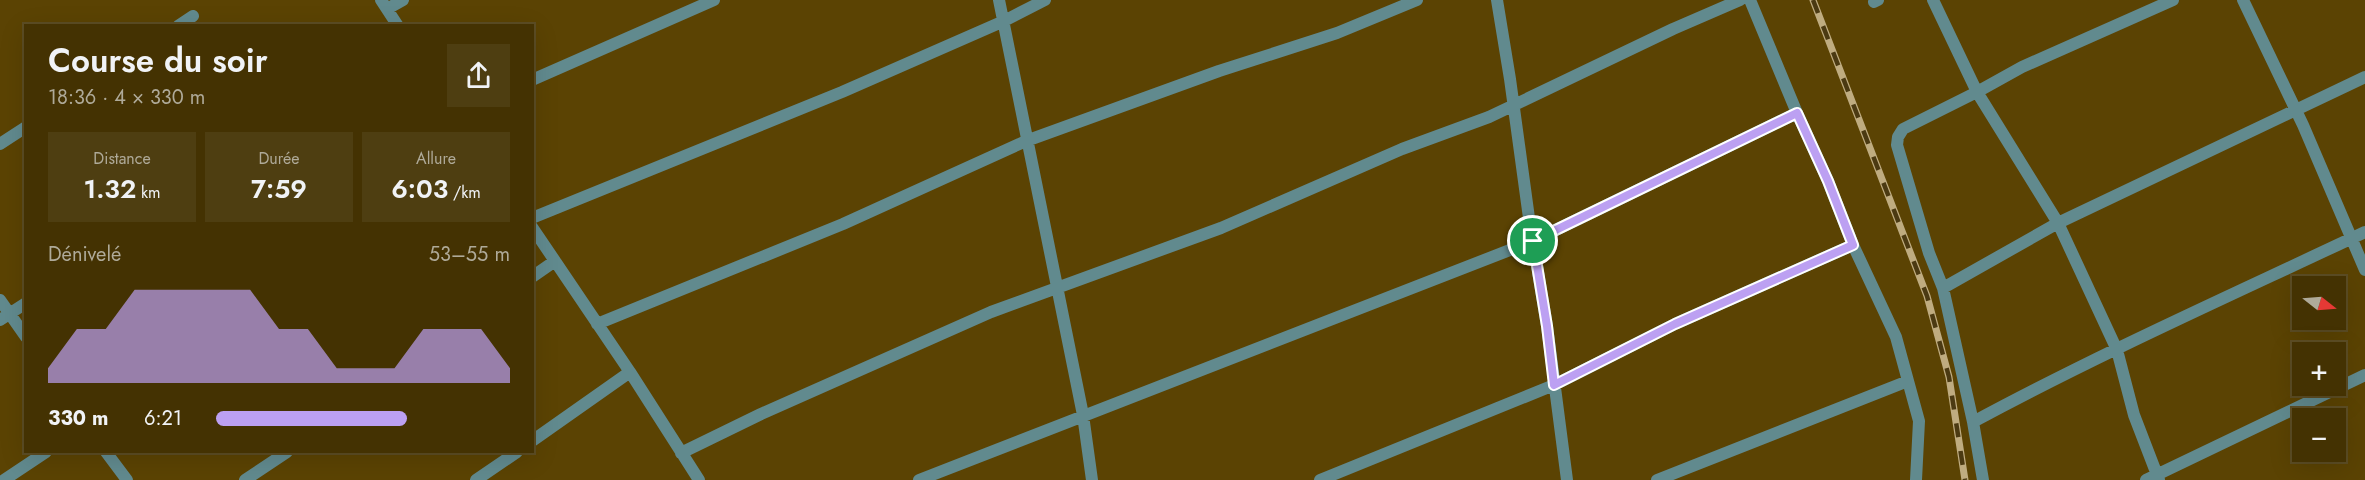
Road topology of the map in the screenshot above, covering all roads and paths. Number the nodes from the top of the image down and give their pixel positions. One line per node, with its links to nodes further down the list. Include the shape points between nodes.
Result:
1 (403, 0): 12 (street)
2 (714, 0): 18 (street)
3 (999, 0): 14 (street)
4 (1045, 0): 14 (street)
5 (1417, 0): 24 (street, via 1337,33)
6 (1497, 0): 20 (street)
7 (1740, 0): 20 (street)
8 (1750, 0): 22 (street)
9 (1933, 0): 19 (street)
10 (2173, 0): 19 (street, via 2022,67)
11 (2243, 0): 21 (street)
12 (384, 5): 16 (street)
13 (193, 16): 15 (street)
14 (1004, 21): 24 (street); 26 (street, via 842,92)
15 (181, 24)
16 (398, 24)
17 (2365, 77): 21 (street)
18 (534, 79)
19 (1977, 92): 27 (street); 37 (street, via 1903,129 1898,136 1897,144 1929,253)
20 (1513, 106): 31 (street); 36 (street, via 1401,148 1221,228)
21 (2296, 110): 27 (street); 30 (street)
22 (1797, 113): 31 (street); 32 (street)
23 (24, 128): 25 (street)
24 (1026, 141): 36 (street); 41 (street, via 843,224)
25 (0, 144)
26 (534, 217)
27 (2058, 223): 37 (street); 43 (street)
28 (534, 230): 33 (street)
29 (2365, 232): 30 (street)
30 (2352, 238): 34 (street); 43 (street)
31 (1533, 241): 47 (street); 48 (street)
32 (1853, 245): 46 (street, via 1896,337); 47 (street, via 1675,324)
33 (555, 261): 35 (street); 41 (street)
34 (2365, 270)
35 (534, 276)
36 (1057, 288): 48 (street); 55 (street, via 990,312)
37 (1943, 288): 49 (street)
38 (0, 300): 40 (street)
39 (24, 304): 40 (street)
40 (5, 317): 42 (street)
41 (597, 324): 44 (street)
42 (24, 335)
43 (2117, 350): 49 (street); 56 (street)
44 (630, 372): 50 (street); 55 (street)
45 (2365, 375): 56 (street)
46 (1908, 381): 66 (street); 67 (street, via 1919,421)
47 (1554, 385): 64 (street); 65 (street)
48 (1083, 415): 62 (street); 63 (street)
49 (1973, 422): 68 (street)
50 (534, 440)
51 (44, 453): 57 (street)
52 (107, 453): 58 (street)
53 (286, 453): 59 (street)
54 (516, 453): 60 (street)
55 (681, 453): 61 (street)
56 (2154, 478)
57 (4, 480)
58 (126, 480)
59 (245, 480)
60 (476, 480)
61 (699, 480)
62 (920, 480)
63 (1092, 480)
64 (1320, 480)
65 (1567, 480)
66 (1657, 480)
67 (1916, 480)
68 (1983, 480)

